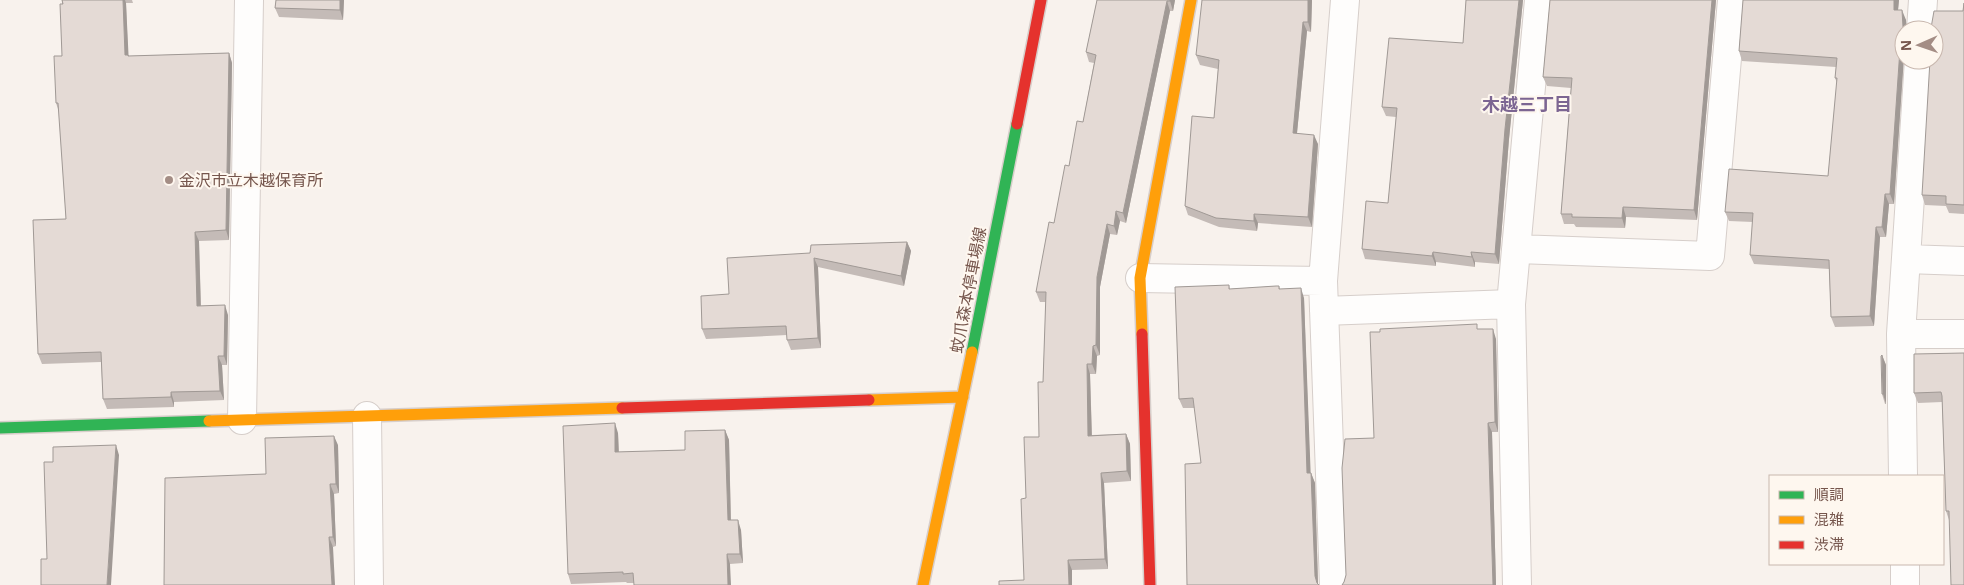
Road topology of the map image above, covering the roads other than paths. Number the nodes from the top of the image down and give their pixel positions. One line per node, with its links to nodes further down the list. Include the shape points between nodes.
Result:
1 (250, 0): 21 (street)
2 (1041, 0): 19 (street, 蚊爪森本停車場線)
3 (1191, 0): 13 (street)
4 (1345, 0): 14 (street)
5 (1539, 0): 10 (street)
6 (1732, 0): 10 (street, via 1710,256)
7 (1923, 0): 8 (street)
8 (1922, 20)
9 (1918, 70): 11 (street)
10 (1516, 249): 15 (street)
11 (1906, 259): 12 (street); 17 (street)
12 (1964, 260)
13 (1140, 278): 14 (street); 27 (street)
14 (1322, 281): 16 (street)
15 (1511, 304): 16 (street); 29 (street)
16 (1324, 311): 28 (street)
17 (1901, 334): 18 (street); 23 (street)
18 (1964, 334)
19 (963, 397): 20 (street); 26 (street, 蚊爪森本停車場線)
20 (367, 416): 21 (street); 25 (street)
21 (242, 420): 22 (street)
22 (0, 428)
23 (1903, 475)
24 (1905, 565): 30 (street)
25 (369, 585)
26 (923, 585)
27 (1150, 585)
28 (1334, 585)
29 (1518, 585)
30 (1906, 585)

